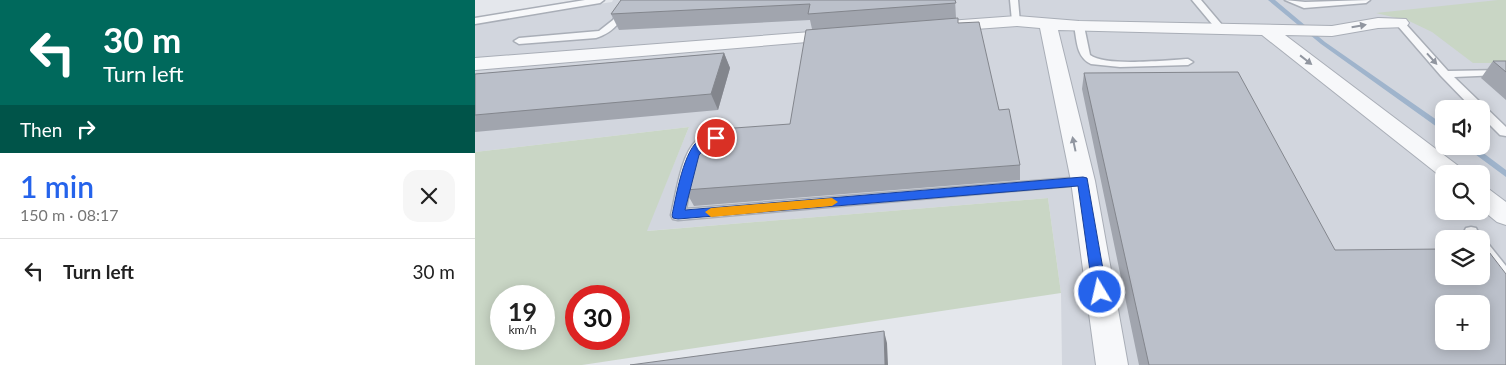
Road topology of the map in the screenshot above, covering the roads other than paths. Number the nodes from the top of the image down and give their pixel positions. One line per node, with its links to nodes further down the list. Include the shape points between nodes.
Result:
1 (600, 0): 7 (lane)
2 (629, 0): 16 (lane, via 607,32)
3 (1014, 0): 8 (lane)
4 (1196, 0): 13 (lane)
5 (1289, 0): 6 (lane, via 1303,5)
6 (1366, 0)
7 (475, 21)
8 (1017, 21): 9 (street); 12 (street)
9 (1047, 23): 11 (street); 26 (street, one-way to 9)
10 (1400, 23): 14 (street, one-way to 10, via 1332,31 1378,23); 20 (lane, one-way to 20)
11 (1079, 26): 13 (street); 17 (lane, via 1085,54 1092,61 1107,64)
12 (933, 27)
13 (1220, 28): 14 (street)
14 (1267, 30): 25 (street, one-way to 25)
15 (856, 33): 18 (street)
16 (519, 41)
17 (1188, 62)
18 (475, 64)
19 (1501, 72): 20 (lane)
20 (1445, 74): 21 (lane)
21 (1472, 100)
22 (1490, 118): 23 (lane)
23 (1505, 133)
24 (726, 138): 26 (lane, via 704,141 693,155 678,215)
25 (1441, 165)
26 (1083, 181): 31 (street)
27 (1490, 203): 28 (street)
28 (1506, 215)
29 (1490, 256): 30 (lane)
30 (1506, 276)
31 (1112, 365)

